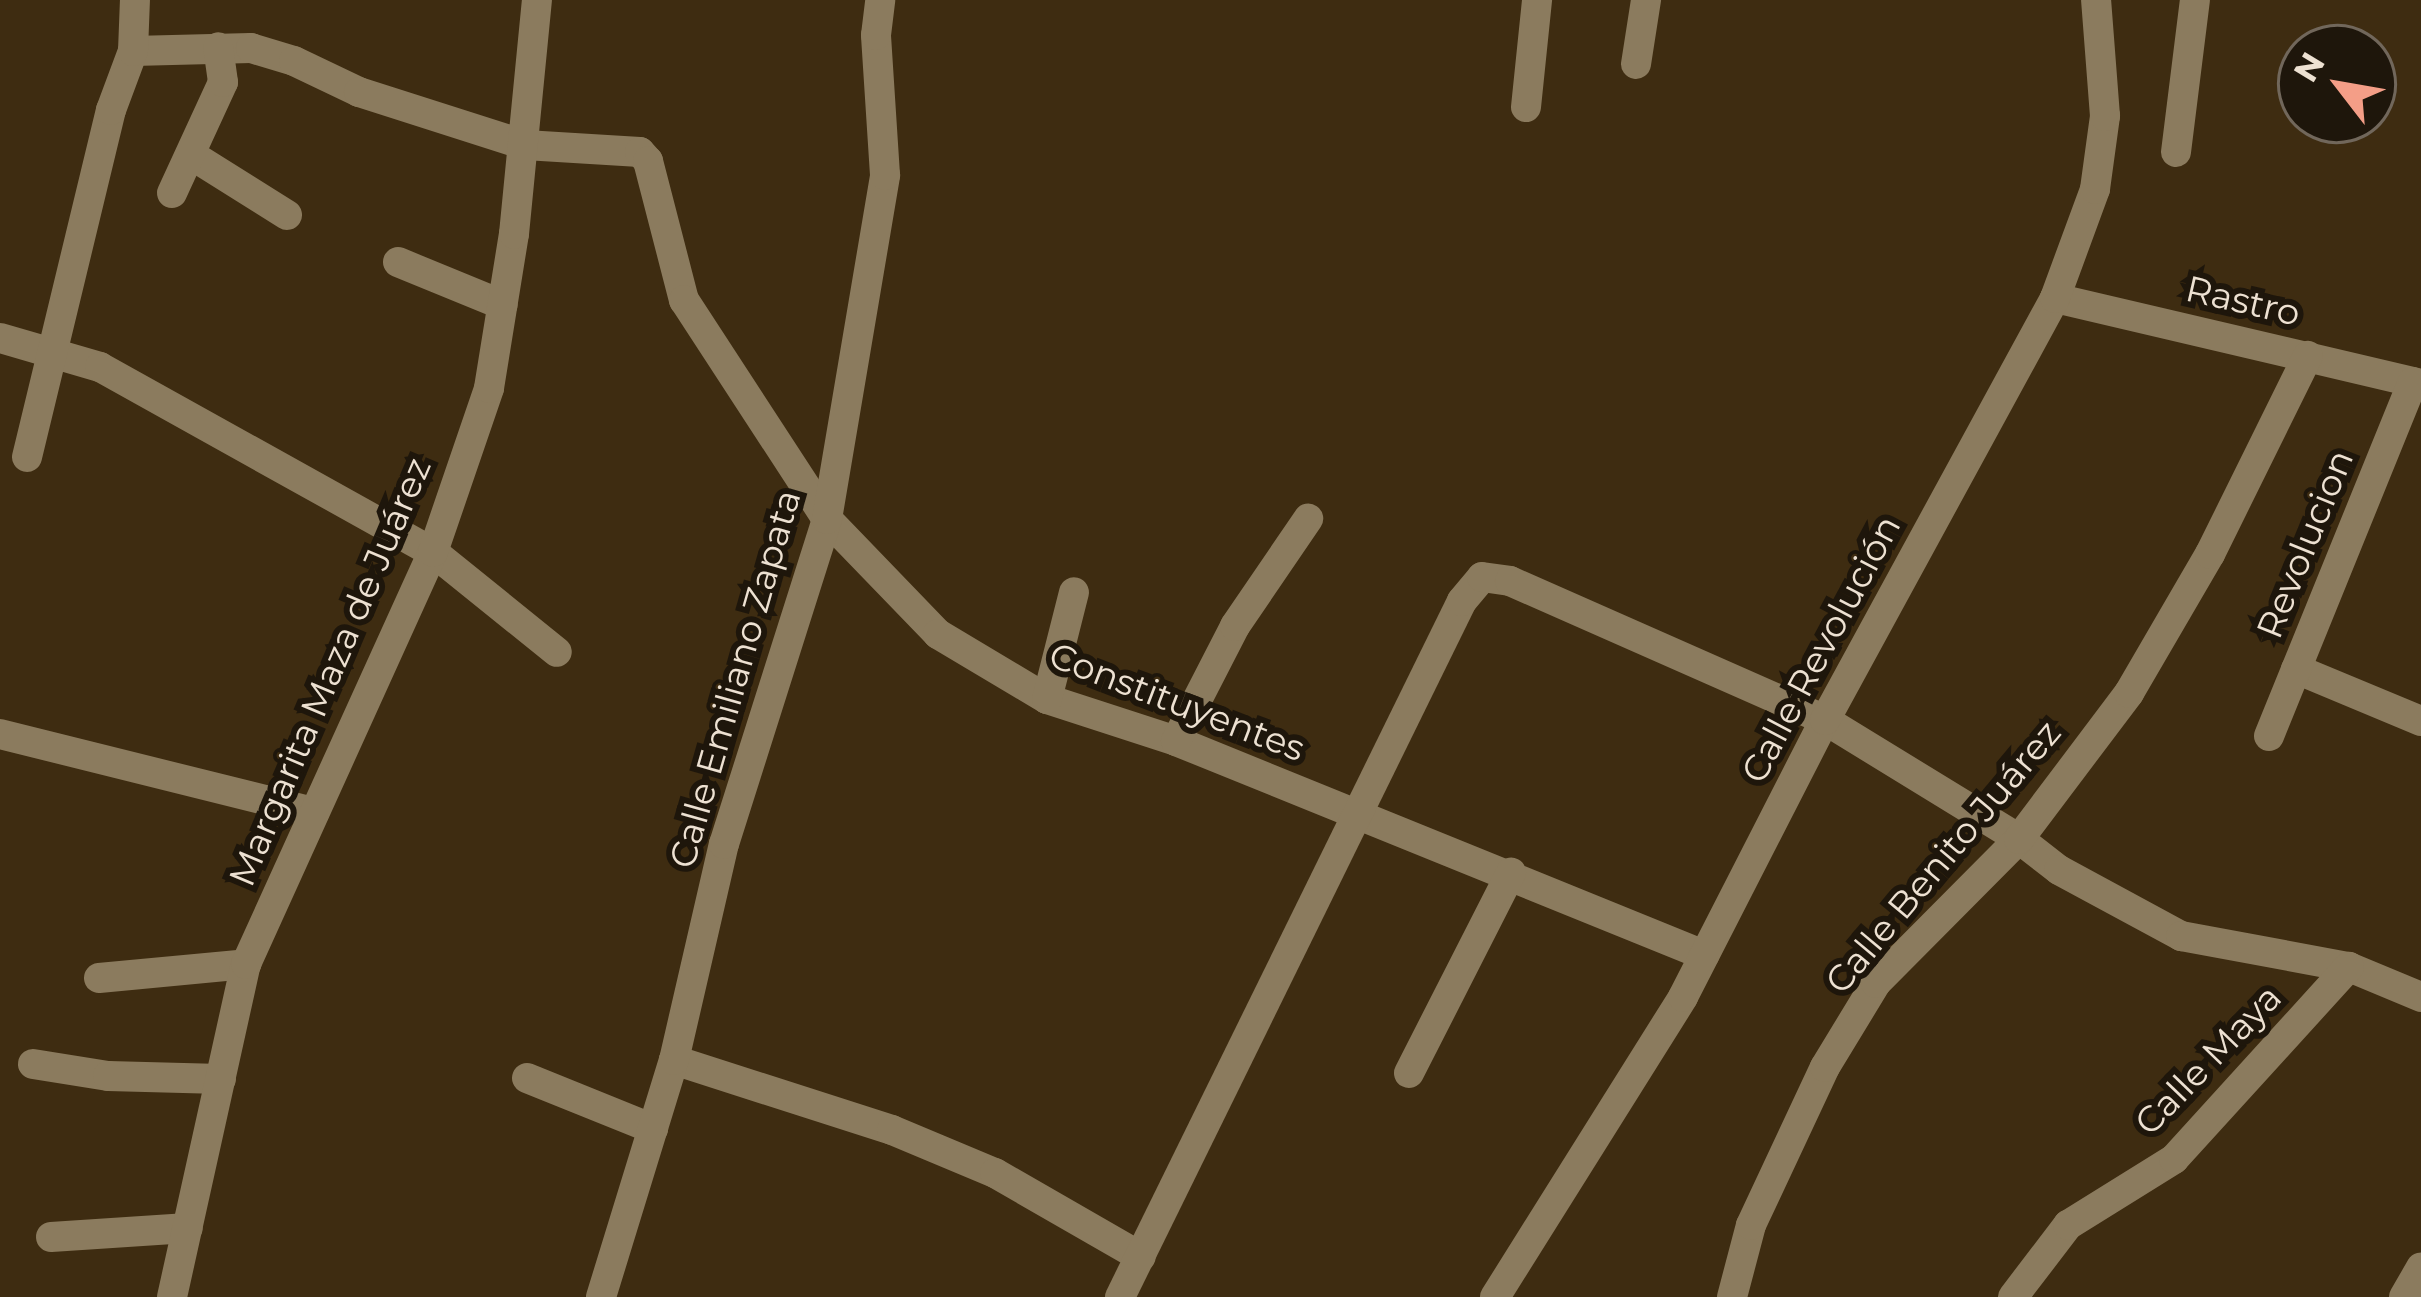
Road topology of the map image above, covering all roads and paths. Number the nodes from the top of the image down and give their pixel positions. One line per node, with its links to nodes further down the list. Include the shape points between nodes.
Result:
1 (135, 0): 9 (street)
2 (537, 0): 12 (street, Margarita Maza de Juárez)
3 (880, 0): 25 (street, Calle Emiliano Zapata, via 886,175)
4 (1537, 0): 11 (street)
5 (1646, 0): 10 (street)
6 (2096, 0): 18 (street, Calle Revolución, via 2105,116 2096,189)
7 (2195, 0): 13 (street)
8 (218, 47): 9 (street); 12 (street, via 294,61 359,92); 14 (street, via 224,82)
9 (133, 51): 21 (street, via 110,110)
10 (1636, 64)
11 (1526, 107)
12 (525, 145): 19 (street, Margarita Maza de Juárez); 25 (street, Constituyentes, via 631,150 648,161 684,299)
13 (2176, 152)
14 (193, 156): 15 (street); 16 (street)
15 (172, 194)
16 (287, 215)
17 (398, 262): 19 (street)
18 (2055, 298): 22 (street, Rastro); 32 (street, Calle Revolución)
19 (503, 305): 27 (street, Margarita Maza de Juárez, via 489,388)
20 (0, 338): 21 (street)
21 (51, 352): 24 (street); 27 (street, via 100,367)
22 (2308, 356): 23 (street, Rastro); 39 (street, Calle Benito Juárez, via 2210,554 2129,693)
23 (2417, 383): 30 (street, Revolucion)
24 (26, 457)
25 (827, 519): 31 (street, Constituyentes, via 938,634); 46 (street, Calle Emiliano Zapata, via 724,844)
26 (1308, 519): 36 (street, via 1234,626)
27 (433, 552): 29 (street); 37 (street, Margarita Maza de Juárez)
28 (1074, 592): 31 (street)
29 (557, 652)
30 (2296, 669): 33 (street); 35 (street, Revolucion)
31 (1047, 699): 36 (street, Constituyentes)
32 (1825, 720): 38 (street, via 1510,581 1482,577 1462,601); 39 (street); 41 (street, Calle Revolución)
33 (2421, 721)
34 (0, 734): 37 (street)
35 (2269, 736)
36 (1176, 741): 38 (street, Constituyentes)
37 (314, 812): 42 (street, Margarita Maza de Juárez)
38 (1361, 815): 40 (street, Constituyentes); 54 (street)
39 (2019, 839): 43 (street, via 2059,870 2181,936); 60 (street, Calle Benito Juárez, via 1876,983 1825,1066 1751,1225)
40 (1511, 873): 41 (street, Constituyentes); 48 (street)
41 (1704, 955): 59 (street, Calle Revolución)
42 (246, 964): 44 (street); 50 (street, Margarita Maza de Juárez)
43 (2349, 967): 45 (street); 61 (street, Calle Maya, via 2174,1159 2068,1226)
44 (99, 978)
45 (2421, 997)
46 (674, 1060): 51 (street, Calle Emiliano Zapata); 54 (street, via 892,1130 995,1173)
47 (33, 1064): 50 (street)
48 (1409, 1073)
49 (527, 1078): 51 (street)
50 (221, 1079): 52 (street, Margarita Maza de Juárez)
51 (653, 1129): 57 (street, Calle Emiliano Zapata)
52 (188, 1228): 53 (street); 56 (street, Margarita Maza de Juárez)
53 (51, 1238)
54 (1142, 1257): 58 (street)
55 (2421, 1268): 62 (street)
56 (172, 1297)
57 (602, 1297)
58 (1120, 1297)
59 (1495, 1297)
60 (1732, 1297)
61 (2013, 1297)
62 (2404, 1297)

